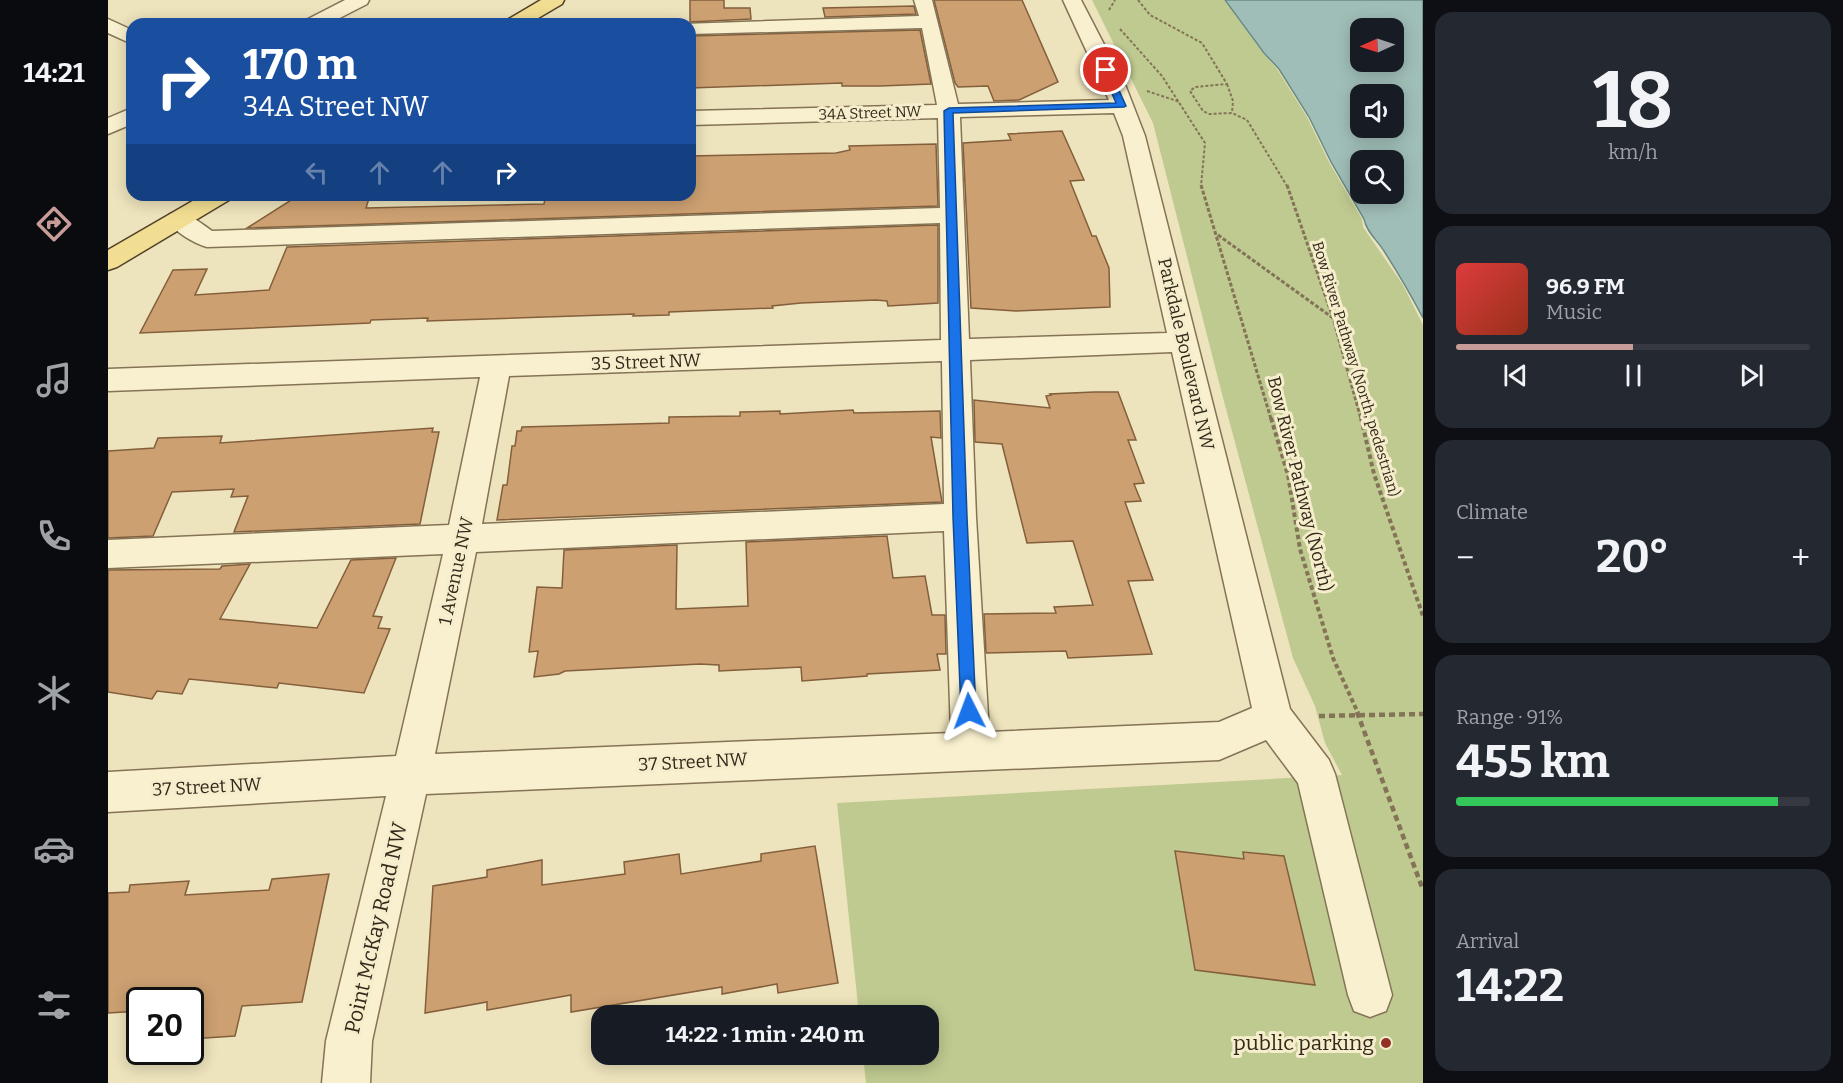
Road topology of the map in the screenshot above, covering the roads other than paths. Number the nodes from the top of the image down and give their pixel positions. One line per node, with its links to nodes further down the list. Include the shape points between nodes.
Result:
1 (555, 0): 6 (main road)
2 (1072, 0): 10 (street, Parkdale Boulevard NW)
3 (344, 2): 5 (street)
4 (927, 11): 8 (street); 11 (street)
5 (321, 18)
6 (530, 18)
7 (108, 25): 9 (street)
8 (696, 28)
9 (126, 35)
10 (1130, 97): 11 (street, 34A Street NW); 19 (street, Parkdale Boulevard NW, via 1134,136)
11 (949, 111): 13 (street, 34A Street NW); 16 (street)
12 (126, 118): 14 (street)
13 (696, 118)
14 (108, 127)
15 (211, 201): 17 (main road)
16 (952, 215): 17 (street, via 207,239); 20 (street)
17 (179, 220): 18 (main road)
18 (108, 261)
19 (1183, 342): 20 (street, 35 Street NW); 26 (street, Parkdale Boulevard NW)
20 (957, 351): 21 (street, 35 Street NW); 23 (street)
21 (496, 367): 22 (street, 35 Street NW); 24 (street, 1 Avenue NW)
22 (108, 380)
23 (960, 517): 24 (street); 27 (street)
24 (463, 538): 25 (street); 28 (street, 1 Avenue NW)
25 (108, 554)
26 (1273, 718): 27 (street, 37 Street NW, via 1219,741); 30 (street, via 1315,774)
27 (971, 750): 28 (street, 37 Street NW)
28 (412, 774): 29 (street, 37 Street NW); 31 (street, Point McKay Road NW, via 350,1041)
29 (108, 792)
30 (1370, 995)
31 (346, 1083)

